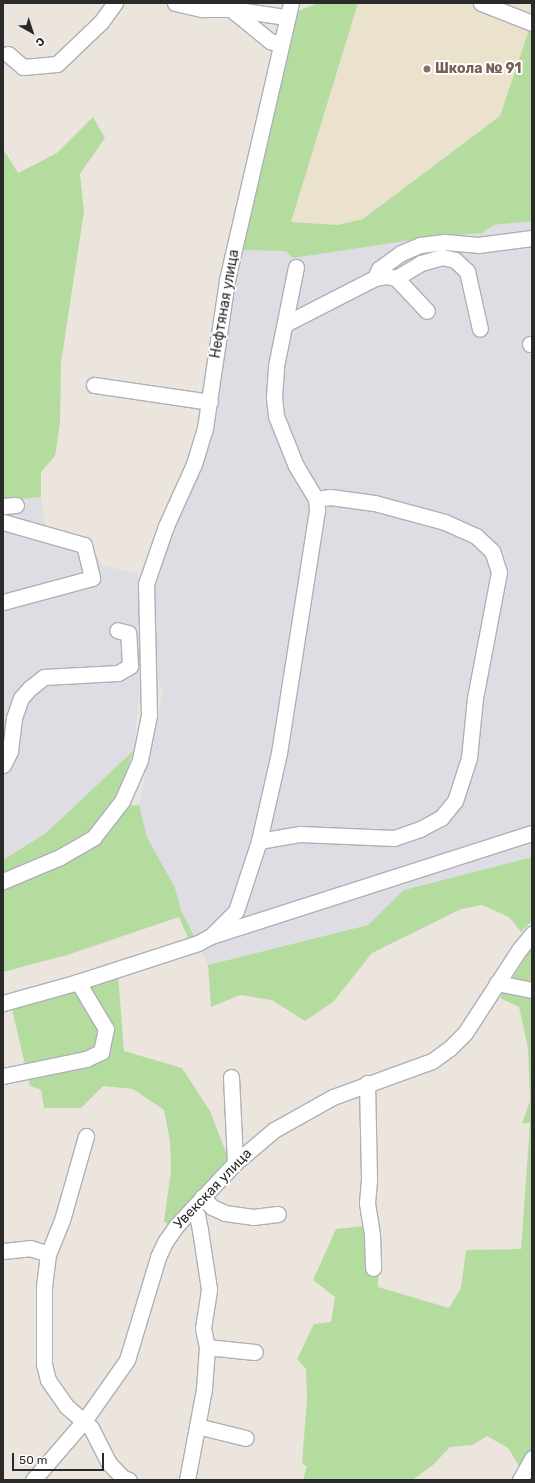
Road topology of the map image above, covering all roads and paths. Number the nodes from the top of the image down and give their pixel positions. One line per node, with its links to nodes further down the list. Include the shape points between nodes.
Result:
1 (115, 3): 9 (street, via 100,22 58,64 23,67)
2 (175, 3): 5 (street, via 202,9)
3 (291, 3): 6 (street, Нефтяная улица)
4 (481, 3): 7 (street)
5 (231, 9): 6 (street); 8 (street, via 270,41)
6 (286, 17): 8 (street, Нефтяная улица)
7 (532, 23)
8 (279, 44): 18 (street, Нефтяная улица, via 226,280)
9 (8, 54)
10 (532, 238): 12 (street, via 478,245 445,242 420,245 379,269)
11 (296, 267): 15 (street)
12 (375, 278): 13 (street); 15 (street)
13 (396, 278): 14 (street); 16 (street, via 421,263 442,257 455,260 467,271)
14 (427, 312)
15 (285, 324): 19 (street, via 276,366 276,416 296,466)
16 (480, 329)
17 (94, 385): 18 (street)
18 (210, 402): 26 (street, Нефтяная улица, via 194,464 166,526 146,584 149,715 140,760 122,802 94,837 60,857)
19 (316, 499): 25 (street, via 317,510 279,753); 25 (street, via 330,497 374,503 445,522 476,536 492,551 499,572 475,698 469,758 456,801 441,818 420,829 394,838 300,834)
20 (3, 522): 21 (street, via 84,545 92,578)
21 (3, 602)
22 (117, 630): 23 (street, via 128,633 130,666 118,673 44,677 21,698 14,718 10,751)
23 (3, 765)
24 (532, 833): 28 (street)
25 (259, 841): 28 (street, via 236,911)
26 (3, 881)
27 (532, 934): 30 (street, Увекская улица)
28 (205, 940): 29 (street)
29 (78, 982): 32 (street); 33 (street, via 106,1029 101,1052 86,1059)
30 (497, 983): 31 (street); 35 (street, Увекская улица, via 469,1028 450,1048 432,1061)
31 (532, 990)
32 (3, 1003)
33 (3, 1076)
34 (231, 1077): 37 (street)
35 (367, 1083): 37 (street, Увекская улица, via 301,1114 274,1130); 43 (street, via 369,1180 366,1203 372,1235)
36 (86, 1136): 42 (street, via 62,1220)
37 (235, 1163): 38 (street, Увекская улица)
38 (202, 1197): 39 (street, Увекская улица); 40 (street, via 212,1207 224,1213 253,1217)
39 (192, 1209): 44 (street, via 197,1215 209,1289 203,1328); 46 (street, Увекская улица, via 165,1242 127,1360)
40 (278, 1214)
41 (3, 1251): 42 (street, via 30,1248)
42 (48, 1254): 46 (street, via 44,1287 44,1364 48,1380 66,1406)
43 (373, 1268)
44 (207, 1347): 45 (street); 47 (street, via 204,1389)
45 (255, 1352)
46 (84, 1421): 51 (street, via 91,1428 108,1462); 52 (street, Увекская улица)
47 (197, 1426): 48 (street); 53 (street)
48 (246, 1438)
49 (532, 1458): 50 (street)
50 (522, 1475)
51 (125, 1479)
52 (33, 1480)
53 (187, 1480)

